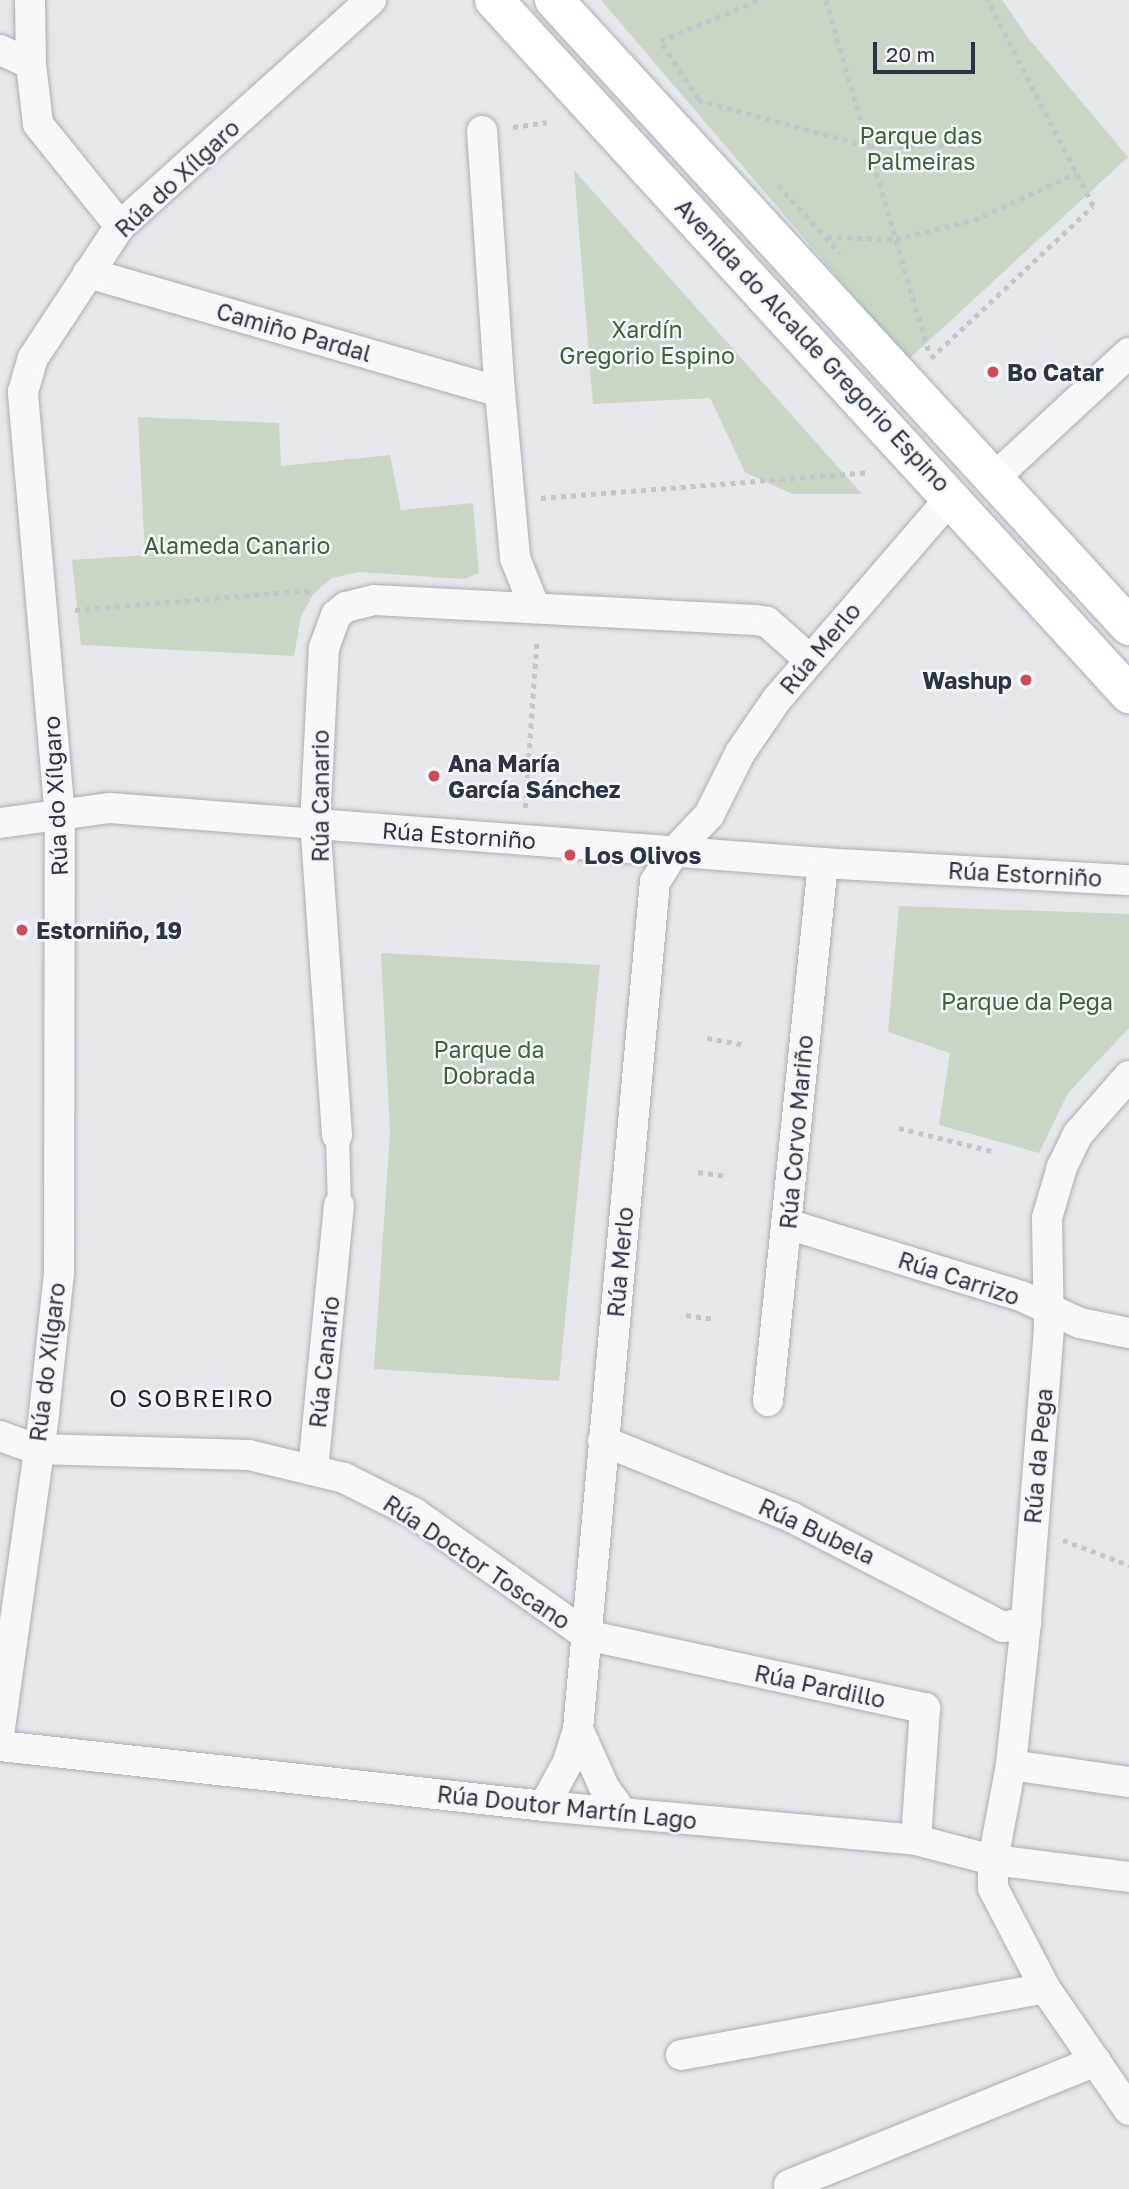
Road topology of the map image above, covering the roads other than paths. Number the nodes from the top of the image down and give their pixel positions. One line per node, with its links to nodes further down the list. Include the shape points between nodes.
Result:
1 (30, 0): 6 (street)
2 (372, 0): 8 (street, Rúa do Xílgaro)
3 (494, 0): 13 (main road, Avenida do Alcalde Gregorio Espino)
4 (554, 0): 12 (main road, Avenida do Alcalde Gregorio Espino, via 918,371)
5 (0, 50): 6 (street)
6 (31, 64): 8 (street, via 38,124)
7 (482, 131): 11 (street)
8 (120, 226): 9 (street, Rúa do Xílgaro)
9 (88, 273): 11 (street, Camiño Pardal); 19 (street, Rúa do Xílgaro, via 33,358 23,392)
10 (1129, 353): 12 (street)
11 (500, 392): 14 (street, via 514,558)
12 (994, 478): 15 (main road, Avenida do Alcalde Gregorio Espino)
13 (952, 496): 16 (street, Rúa Merlo); 17 (main road, Avenida do Alcalde Gregorio Espino)
14 (536, 621): 16 (street, Rúa Canario, via 767,622); 21 (street, Rúa Canario, via 374,600 346,607 336,615 324,648)
15 (1129, 626)
16 (809, 659): 18 (street, Rúa Merlo, via 740,753)
17 (1129, 694)
18 (709, 815): 22 (street, Rúa Merlo); 23 (street)
19 (60, 817): 20 (street, Rúa Estorniño); 21 (street, Rúa Estorniño, via 110,808); 35 (street, Rúa do Xílgaro, via 59,1273)
20 (0, 823)
21 (316, 824): 22 (street, Rúa Estorniño); 27 (street, Rúa Canario)
22 (674, 852): 23 (street, Rúa Estorniño); 34 (street, Rúa Merlo, via 655,882)
23 (732, 856): 24 (street, Rúa Estorniño)
24 (823, 863): 25 (street, Rúa Estorniño); 29 (street, Rúa Corvo Mariño)
25 (1129, 880)
26 (1129, 1076): 30 (street, Rúa da Pega, via 1078,1134 1062,1167 1047,1219)
27 (337, 1135): 28 (street, Rúa Canario)
28 (340, 1205): 36 (street, Rúa Canario)
29 (787, 1224): 30 (street, Rúa Carrizo); 32 (street, Rúa Corvo Mariño)
30 (1047, 1307): 31 (street, Rúa Carrizo, via 1080,1323); 37 (street, Rúa da Pega)
31 (1129, 1334)
32 (768, 1401)
33 (0, 1436): 35 (street, Rúa Doctor Toscano)
34 (603, 1441): 37 (street, Rúa Bubela, via 791,1517 1003,1627); 38 (street, Rúa Merlo)
35 (36, 1449): 36 (street, Rúa Doctor Toscano, via 249,1455); 39 (street, Rúa do Xílgaro)
36 (313, 1470): 38 (street, Rúa Doctor Toscano, via 344,1478 414,1513)
37 (1026, 1622): 42 (street, Rúa da Pega)
38 (586, 1635): 40 (street, Rúa Merlo); 46 (street, Rúa Pardillo, via 925,1708)
39 (0, 1728)
40 (578, 1729): 44 (street, Rúa Merlo, via 568,1762); 45 (street, Rúa Merlo, via 604,1787)
41 (0, 1746): 44 (street, Rúa Doutor Martín Lago)
42 (1011, 1765): 43 (street); 47 (street, Rúa da Pega)
43 (1129, 1782)
44 (544, 1806): 45 (street, Rúa Doutor Martín Lago)
45 (622, 1813): 46 (street, Rúa Doutor Martín Lago)
46 (916, 1840): 47 (street, Rúa Doutor Martín Lago)
47 (993, 1860): 48 (street, Rúa Doutor Martín Lago); 49 (street, via 993,1888)
48 (1129, 1877)
49 (1045, 1988): 50 (street); 51 (street)
50 (681, 2055)
51 (1096, 2060): 52 (street); 53 (street)
52 (1129, 2110)
53 (789, 2185)

